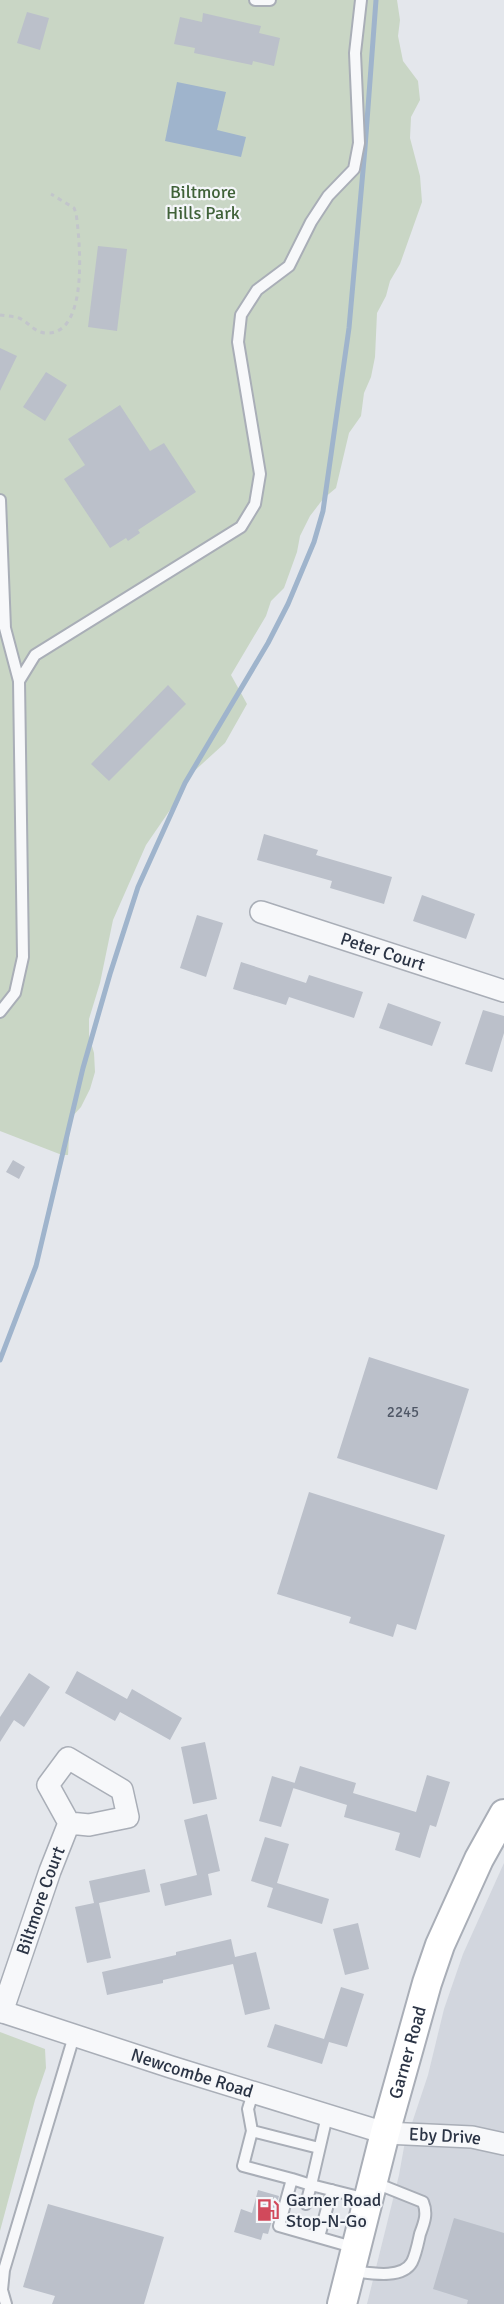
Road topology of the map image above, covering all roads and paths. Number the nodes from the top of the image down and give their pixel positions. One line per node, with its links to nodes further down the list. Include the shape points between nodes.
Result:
1 (255, 0): 2 (lane)
2 (270, 0)
3 (361, 0): 7 (lane, via 355,53 359,143 354,169 310,222 289,266 257,290 241,315 238,342 260,474 255,504 241,527 35,655)
4 (51, 194): 5 (path, via 76,213 80,270 74,312 67,324 53,333 35,330 19,318)
5 (0, 315)
6 (0, 500): 7 (lane, via 6,628)
7 (19, 681): 10 (lane, via 23,957 15,993)
8 (261, 912): 9 (street, Peter Court)
9 (504, 991)
10 (0, 1012)
11 (504, 1814): 18 (main road, Garner Road, via 440,1945)
12 (69, 1823): 13 (street, Biltmore Court)
13 (1, 2012): 14 (street, Newcombe Road)
14 (74, 2036): 15 (street, Newcombe Road); 28 (lane, via 4,2270 2,2290)
15 (253, 2092): 16 (street, Newcombe Road); 17 (lane, via 248,2109)
16 (327, 2116): 18 (street, Newcombe Road); 20 (lane)
17 (252, 2131): 20 (lane); 21 (lane, via 243,2166)
18 (385, 2133): 19 (street, Eby Drive, via 472,2137); 24 (main road, Garner Road)
19 (504, 2144)
20 (319, 2148): 22 (lane)
21 (292, 2180): 22 (lane); 26 (lane, via 279,2226)
22 (311, 2185): 23 (lane); 25 (lane)
23 (332, 2190): 24 (lane); 26 (lane)
24 (370, 2191): 27 (main road, Garner Road); 27 (lane, via 415,2197 427,2210 425,2220 411,2264 405,2269 393,2273)
25 (306, 2204)
26 (319, 2237): 27 (lane)
27 (353, 2259): 29 (main road, Garner Road)
28 (6, 2304)
29 (342, 2304)

